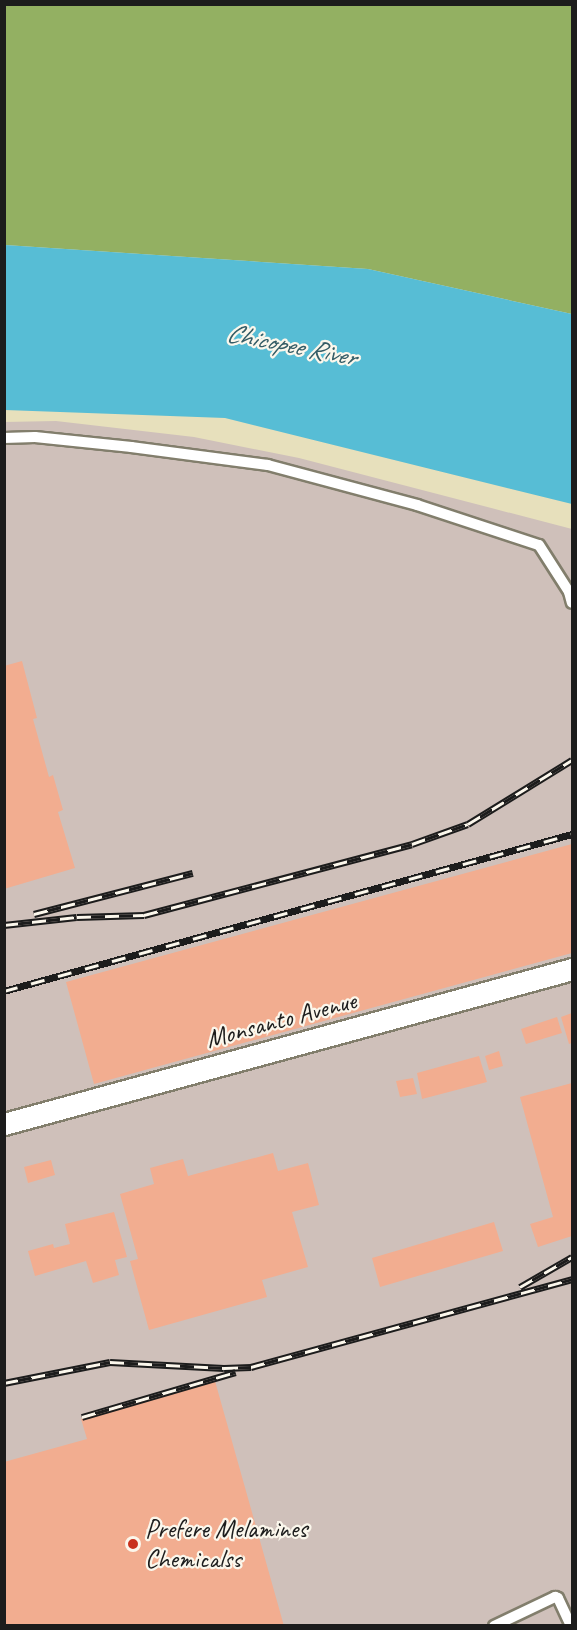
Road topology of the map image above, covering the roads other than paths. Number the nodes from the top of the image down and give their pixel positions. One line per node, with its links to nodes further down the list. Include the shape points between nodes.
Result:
1 (4, 438): 2 (lane, via 35,437 268,465 417,506 539,545)
2 (573, 603)
3 (573, 969): 4 (street, Monsanto Avenue)
4 (4, 1124)
5 (494, 1626): 6 (lane, via 555,1597)
6 (571, 1626)

